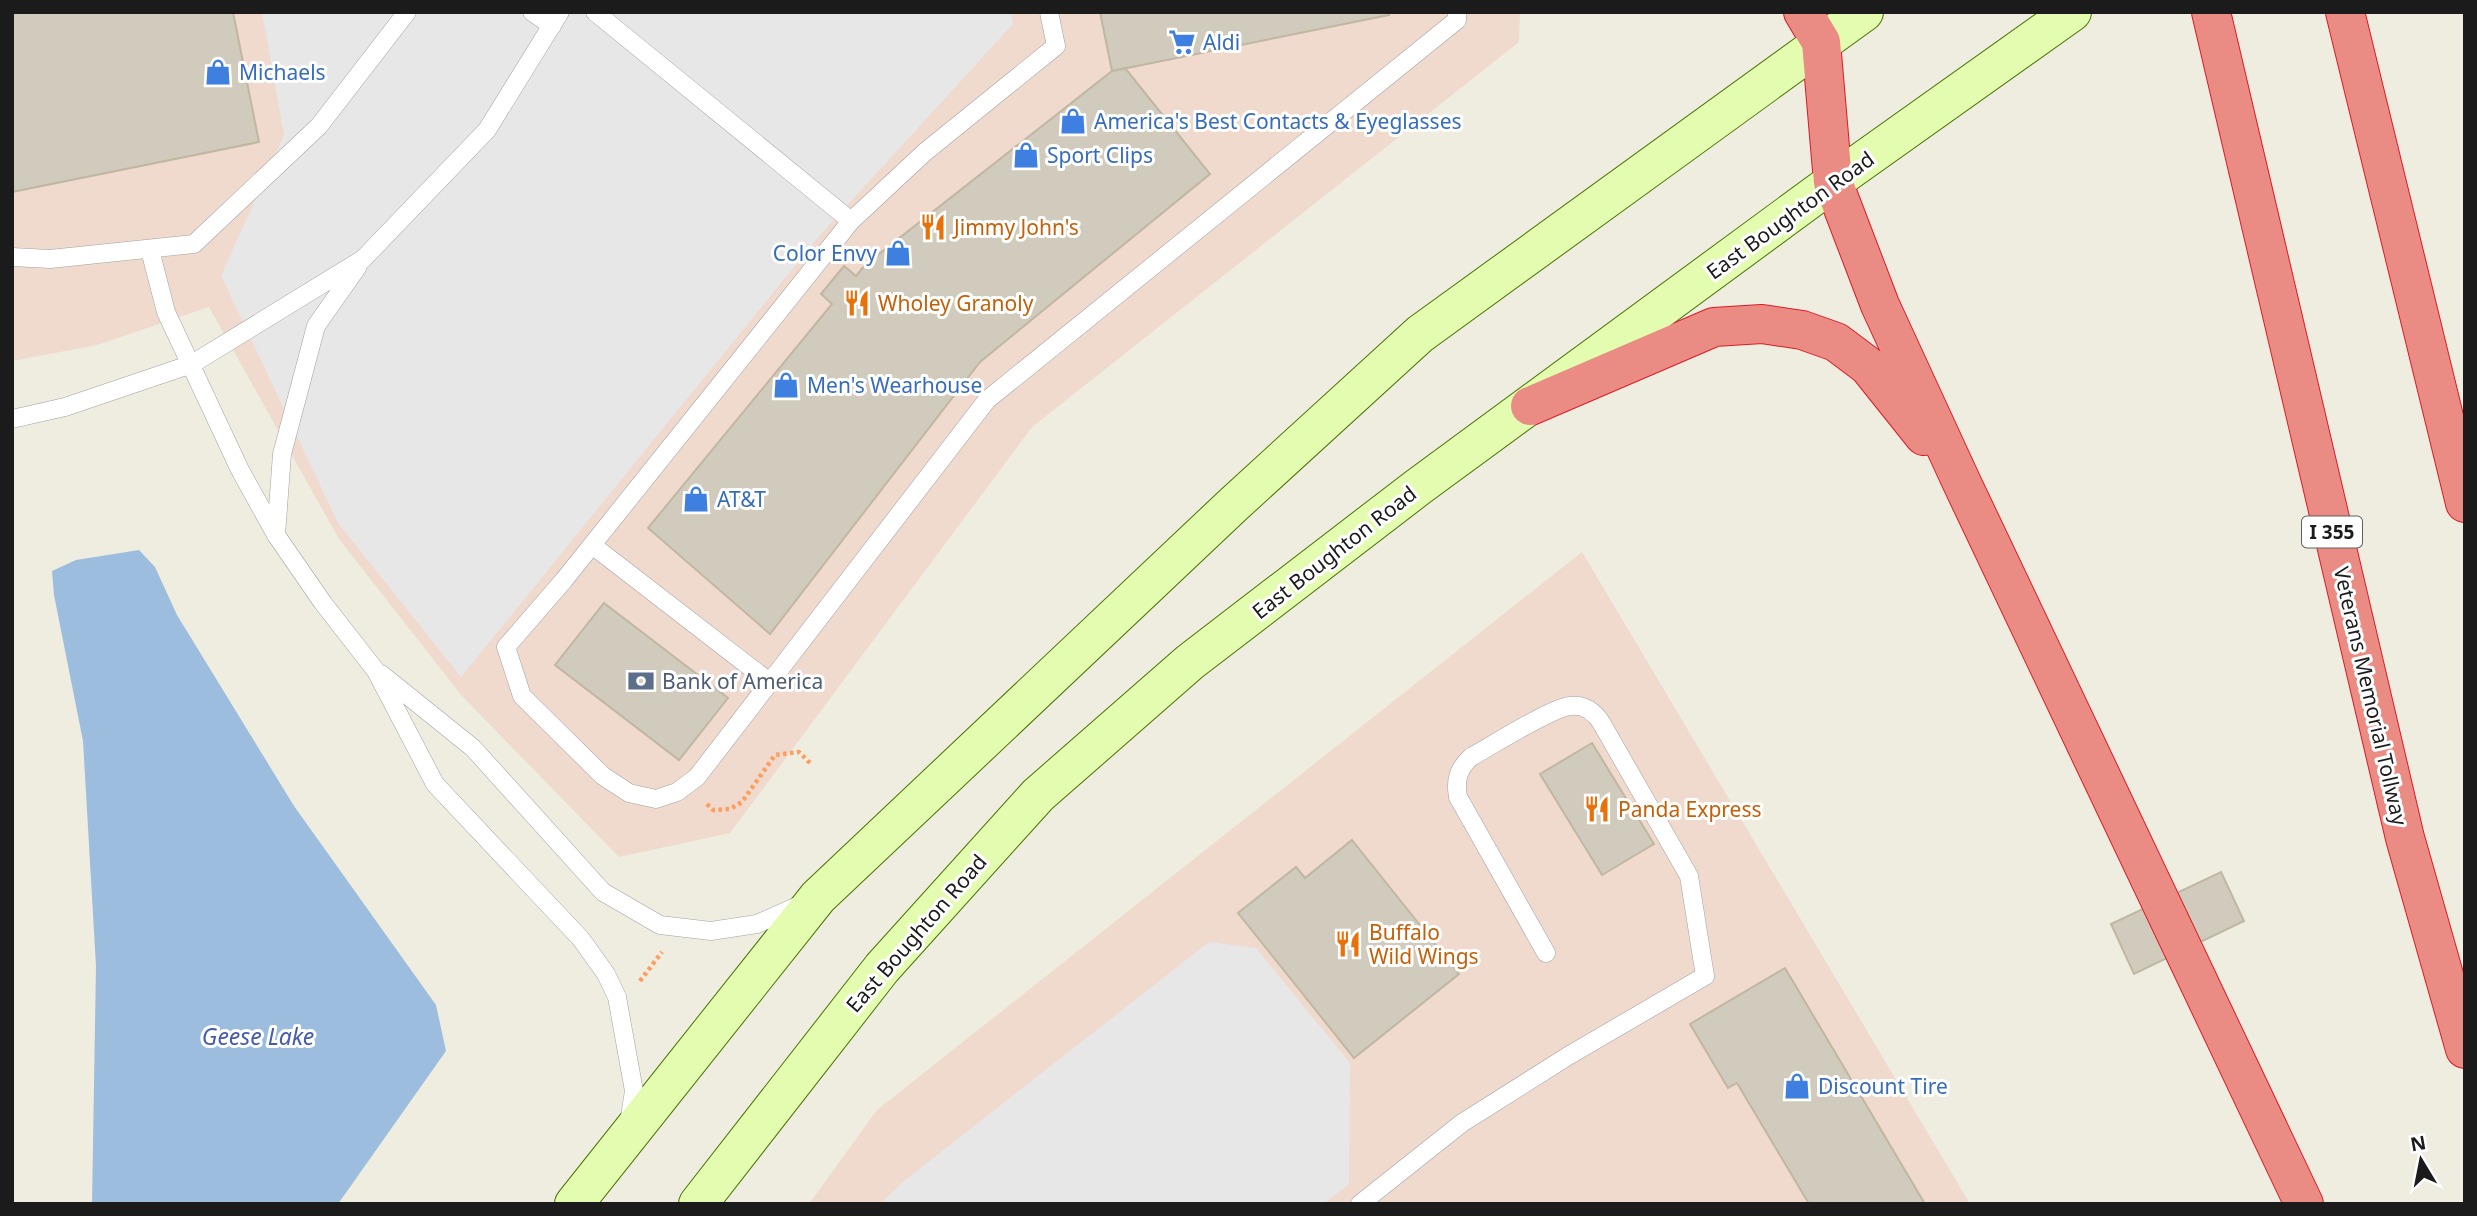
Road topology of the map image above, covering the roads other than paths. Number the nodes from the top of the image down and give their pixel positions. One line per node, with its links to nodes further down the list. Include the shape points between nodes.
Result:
1 (407, 12): 14 (lane, via 319,126 194,244)
2 (532, 12): 10 (lane)
3 (595, 12): 13 (lane)
4 (1049, 12): 13 (lane, via 1056,47 925,152)
5 (1457, 12): 25 (lane, via 1457,20 987,400)
6 (1864, 12): 11 (main road)
7 (2073, 12): 12 (main road, East Boughton Road)
8 (2211, 12): 28 (highway, Veterans Memorial Tollway / I 355, via 2405,838)
9 (2344, 12): 21 (highway)
10 (556, 19): 16 (lane, via 487,130)
11 (1812, 27): 12 (highway); 26 (main road, via 1420,334)
12 (1833, 182): 18 (main road, East Boughton Road); 20 (highway, via 1880,304)
13 (851, 221): 23 (lane)
14 (150, 250): 15 (lane, via 50,259); 17 (lane, via 166,312)
15 (12, 257)
16 (363, 259): 17 (lane); 22 (lane, via 316,326 282,454)
17 (192, 364): 19 (lane, via 65,407); 22 (lane, via 240,470)
18 (1530, 406): 20 (highway, via 1714,327 1762,324 1802,330 1836,342 1868,366); 31 (main road, East Boughton Road, via 1190,662 1038,795 882,968)
19 (12, 419)
20 (1961, 481): 33 (highway)
21 (2465, 503)
22 (276, 535): 24 (lane)
23 (592, 545): 25 (lane); 25 (lane, via 506,647 522,696 603,776 629,793 656,799 677,792 697,777)
24 (376, 671): 26 (lane, via 473,748 603,892 660,925 711,931 757,923); 29 (lane, via 435,784 581,939 606,974 617,997 634,1091)
25 (768, 681)
26 (818, 897): 29 (main road)
27 (1546, 953): 32 (lane, via 1458,797 1458,775 1471,757 1561,708 1580,706 1597,716 1689,876 1704,976 1462,1122)
28 (2465, 1049)
29 (628, 1134): 30 (main road)
30 (574, 1204)
31 (698, 1204)
32 (1360, 1204)
33 (2304, 1204)

